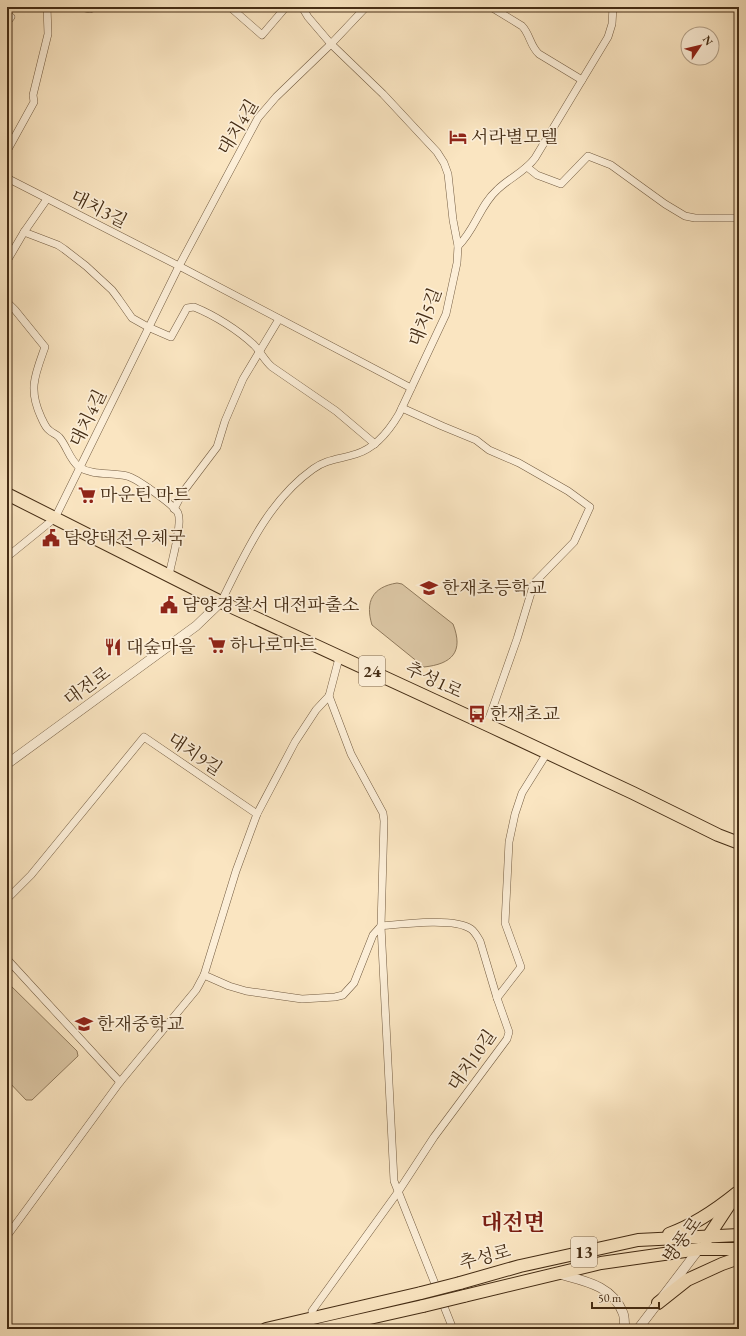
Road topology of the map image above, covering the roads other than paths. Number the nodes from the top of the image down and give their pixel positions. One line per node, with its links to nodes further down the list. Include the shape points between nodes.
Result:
1 (47, 7): 12 (street, via 48,34 33,95 34,102)
2 (80, 7): 3 (street)
3 (96, 7)
4 (230, 7): 5 (street, via 262,35)
5 (286, 7)
6 (302, 7): 10 (street, 대치5길)
7 (366, 7): 10 (street, 대치4길)
8 (491, 7): 11 (street, via 522,26 539,54)
9 (613, 7): 11 (street, via 608,37)
10 (331, 44): 18 (street, 대치5길, via 383,94 437,152 444,163 448,174); 20 (street, 대치4길, via 258,118)
11 (582, 80): 13 (street)
12 (7, 151)
13 (527, 167): 16 (street, via 537,175 561,184 588,156 611,165 685,216); 18 (street, via 496,190 466,239)
14 (7, 178): 15 (street, 대치3길)
15 (47, 199): 17 (street); 20 (street, 대치3길)
16 (739, 218)
17 (24, 232): 19 (street); 23 (street, via 58,245 86,266 118,298 132,318)
18 (458, 246): 25 (street, 대치5길, via 446,314)
19 (7, 260)
20 (179, 266): 22 (street); 23 (street, 대치4길)
21 (7, 302): 28 (street, via 45,347 34,378 33,392 48,430 58,436)
22 (279, 319): 24 (street); 25 (street)
23 (148, 328): 24 (street, via 171,337 187,308 194,307 242,334); 28 (street, 대치4길)
24 (259, 351): 27 (street, via 272,367 336,411); 30 (street, via 235,395 217,447 183,492)
25 (411, 388): 26 (street, 대치5길)
26 (402, 408): 27 (street, 대치5길, via 387,433); 37 (street, via 476,440 568,491 590,507 574,542 534,583)
27 (375, 444): 34 (street, 대치5길, via 357,454 320,464 293,487 256,533)
28 (80, 467): 30 (street, via 92,472 128,476 151,490); 31 (street, 대치4길)
29 (7, 494): 31 (main road, 추성1로 / 24)
30 (174, 509): 33 (street, via 179,518 179,527)
31 (55, 518): 32 (street); 33 (main road, 추성1로 / 24)
32 (7, 557)
33 (169, 576): 34 (main road, 추성1로 / 24)
34 (221, 602): 35 (main road, 추성1로 / 24); 39 (street, 대전로, via 196,626)
35 (339, 658): 36 (street); 37 (main road, 추성1로 / 24)
36 (329, 696): 40 (street, via 316,710 295,742); 43 (street, via 351,754 383,813)
37 (487, 724): 38 (main road, 추성1로 / 24)
38 (547, 753): 41 (main road, 추성1로 / 24); 46 (street, via 522,793 510,835 505,923 521,967)
39 (7, 764)
40 (257, 814): 42 (street, 대치9길, via 144,737 31,876); 45 (street, via 236,871)
41 (739, 844)
42 (7, 899)
43 (381, 926): 45 (street, via 373,935 354,983 343,995 302,999 246,991); 46 (street, 대치10길, via 442,923 471,929 480,941); 49 (street, via 394,1181)
44 (7, 959): 47 (street)
45 (204, 975): 47 (street, via 196,990)
46 (497, 998): 49 (street, 대치10길, via 509,1032 507,1039 434,1137)
47 (120, 1082): 52 (street)
48 (738, 1191): 50 (main road, 병풍로); 53 (main road, 13, via 700,1220)
49 (398, 1192): 59 (street, 대치10길); 62 (street)
50 (709, 1235): 51 (main road, 추성로 / 13); 53 (main road, 추성로 / 13); 54 (main road, 병풍로)
51 (739, 1235)
52 (7, 1236)
53 (657, 1239): 60 (main road, 추성로 / 13, bridge, via 638,1240 528,1264 421,1293)
54 (699, 1249): 55 (main road, 추성로 / 13); 57 (main road, 추성로 / 13, via 601,1263); 58 (street, 병풍로)
55 (739, 1249)
56 (739, 1258): 58 (main road, via 687,1280)
57 (557, 1273): 61 (main road, 추성로 / 13, bridge); 63 (street, via 604,1289 623,1314)
58 (658, 1303): 64 (street, 병풍로)
59 (312, 1311)
60 (266, 1329)
61 (321, 1329)
62 (452, 1329)
63 (625, 1329)
64 (638, 1329)

